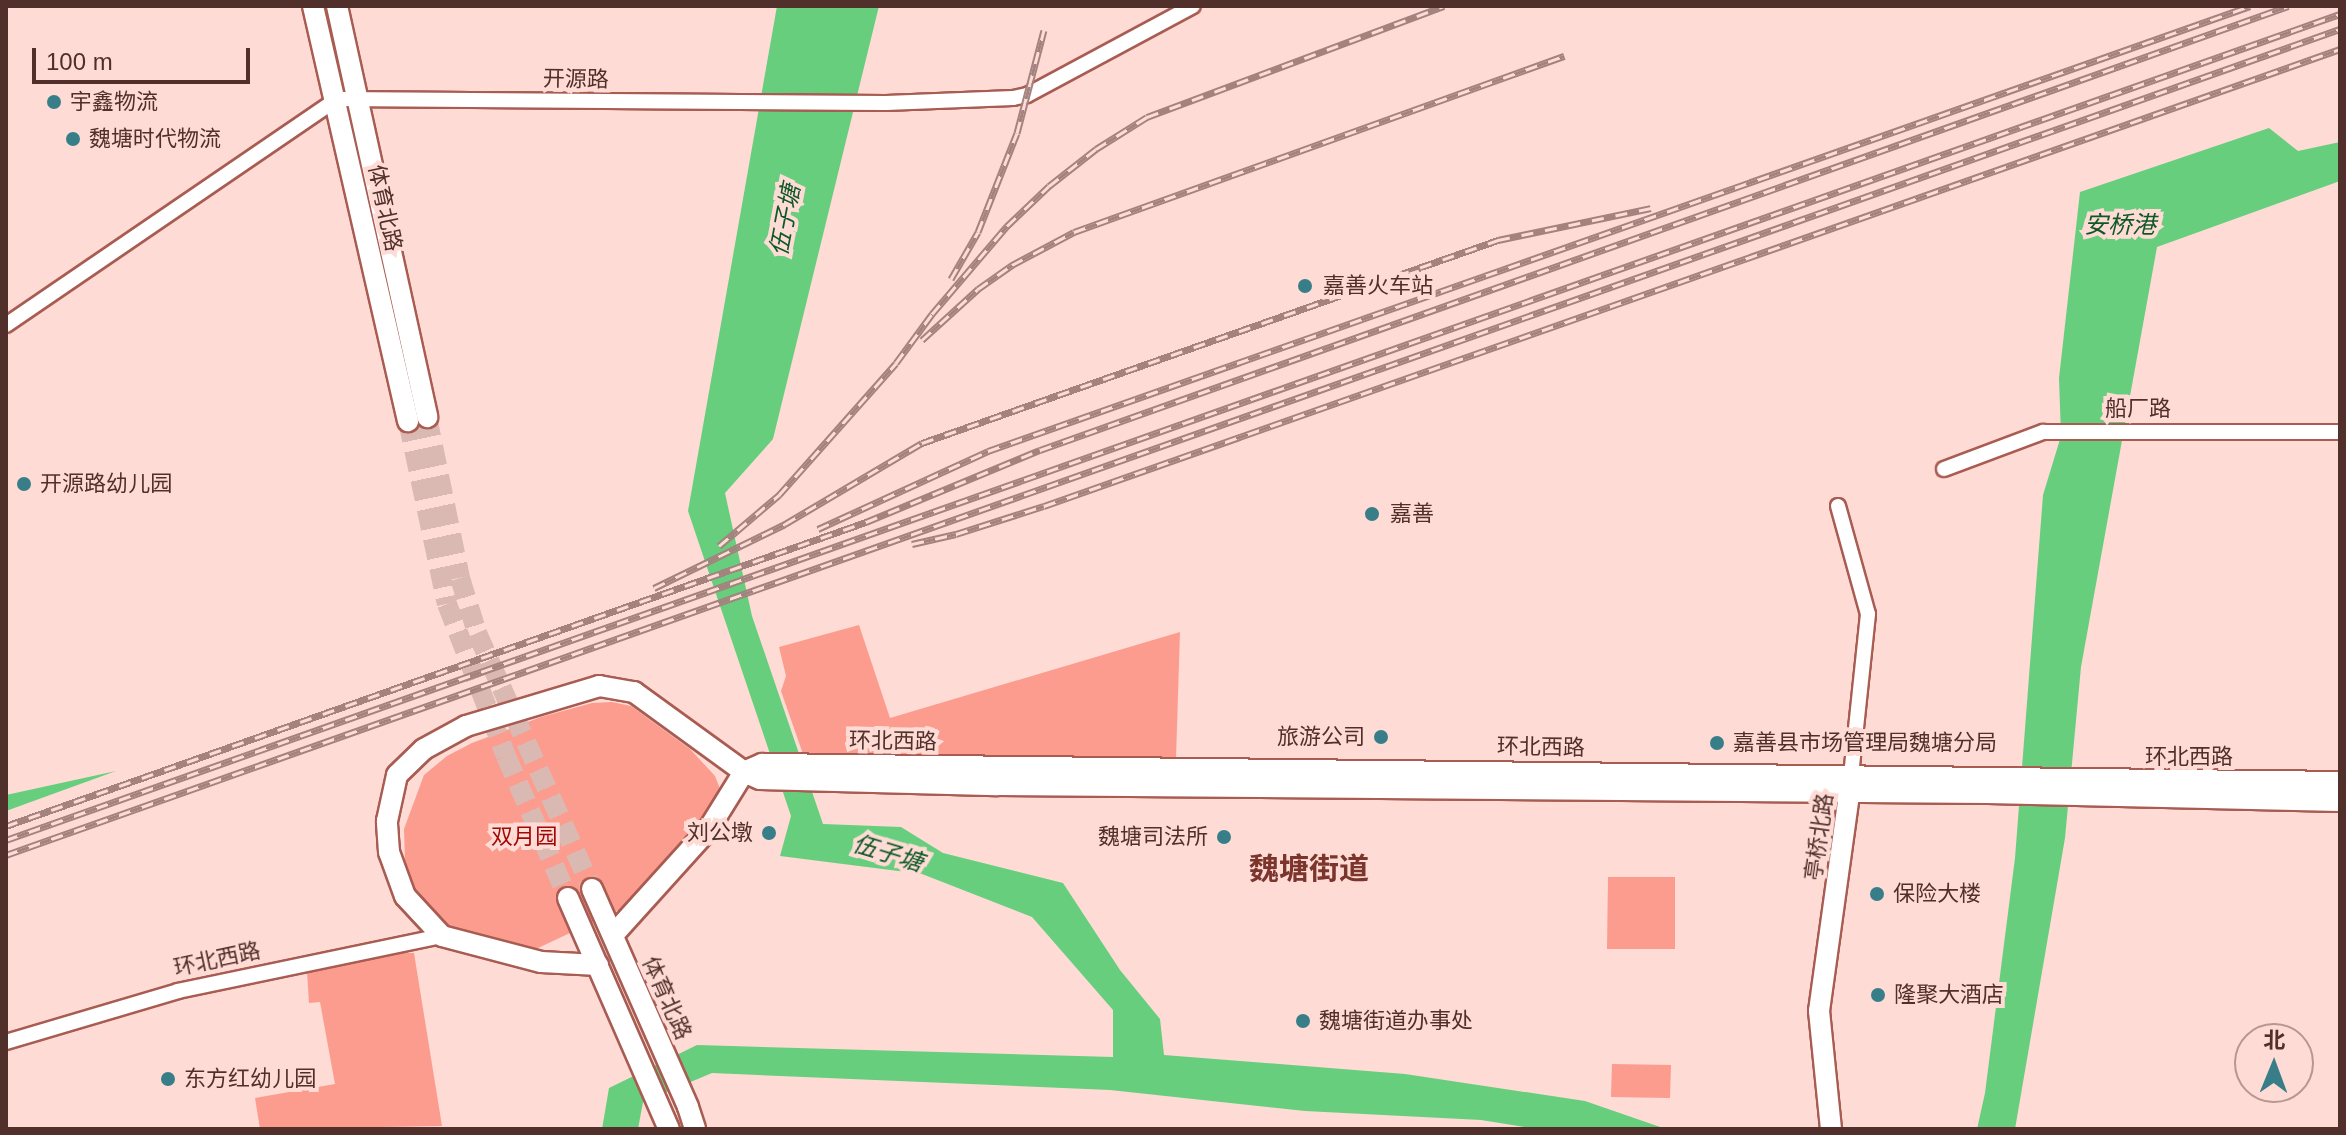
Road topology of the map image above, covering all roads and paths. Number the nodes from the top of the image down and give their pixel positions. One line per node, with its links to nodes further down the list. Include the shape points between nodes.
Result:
1 (313, 6): 4 (street, 体育北路)
2 (337, 6): 5 (street, 体育北路)
3 (1193, 6): 5 (street, 开源路, via 1027,95 886,103)
4 (337, 99): 5 (street, 开源路); 5 (street, 体育北路, via 418,419); 6 (street)
5 (360, 99)
6 (6, 325)
7 (2340, 432): 8 (street, 船厂路, via 2043,432)
8 (1944, 469)
9 (1838, 506): 12 (street, 亭桥北路, via 1868,614)
10 (755, 772): 12 (street, 环北西路); 17 (street); 18 (street, via 634,692 599,686 466,726 424,749 397,775 387,821 389,852 405,896)
11 (2340, 782): 13 (street, 环北西路)
12 (1850, 783): 13 (street, 环北西路); 23 (street, 亭桥北路, via 1819,1011)
13 (2094, 788): 14 (street, 环北西路)
14 (2340, 801)
15 (592, 889): 17 (street, 体育北路)
16 (568, 898): 19 (street)
17 (613, 935): 22 (street, 体育北路)
18 (442, 936): 19 (street, 环北西路, via 541,962); 20 (street, 环北西路, via 178,991)
19 (598, 965): 21 (street)
20 (6, 1042)
21 (667, 1124)
22 (695, 1129)
23 (1831, 1129)

